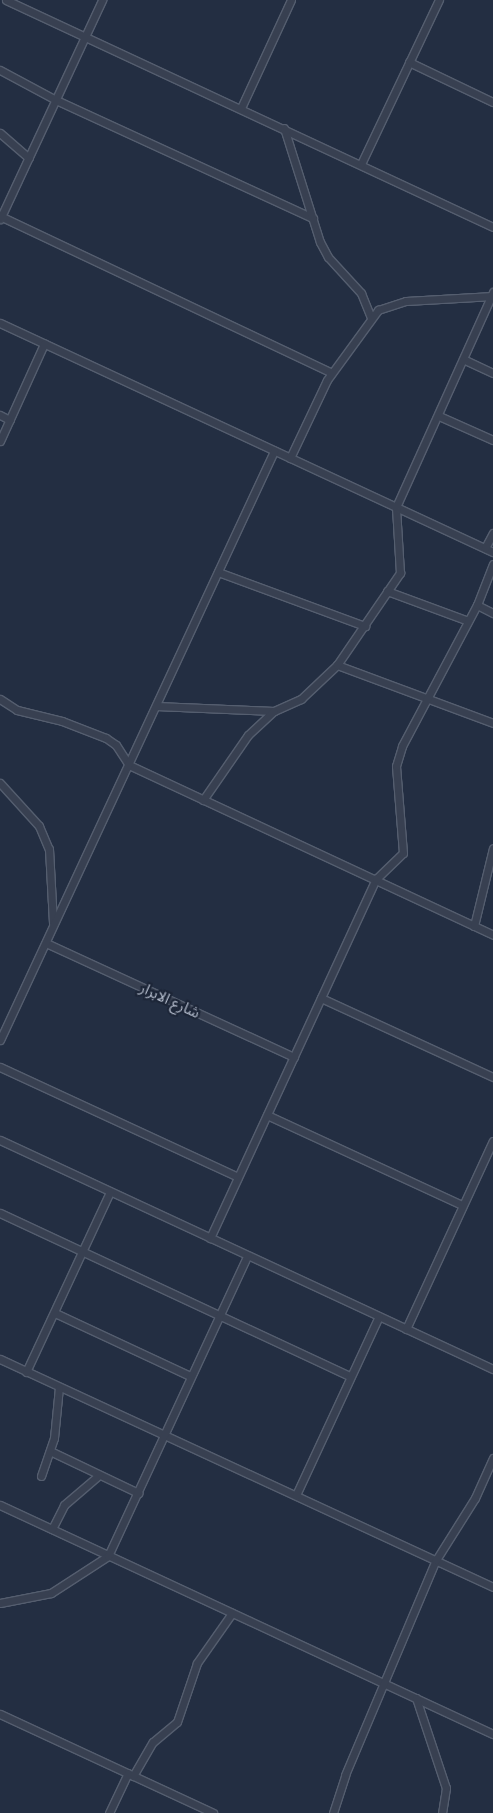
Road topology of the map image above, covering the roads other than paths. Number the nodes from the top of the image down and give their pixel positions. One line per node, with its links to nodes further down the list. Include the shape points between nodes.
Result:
1 (6, 0): 5 (street)
2 (102, 0): 5 (street)
3 (292, 0): 10 (street)
4 (439, 0): 6 (street)
5 (85, 36): 8 (street); 10 (street)
6 (409, 62): 9 (street); 14 (street)
7 (0, 70): 8 (street)
8 (56, 100): 13 (street); 16 (street)
9 (493, 102)
10 (242, 108): 11 (street)
11 (284, 128): 14 (street); 16 (street)
12 (0, 133): 13 (street)
13 (29, 158): 15 (street)
14 (361, 164): 17 (street)
15 (0, 217): 23 (street)
16 (313, 218): 19 (street, via 328,256 361,293)
17 (493, 227)
18 (492, 295): 19 (street, via 406,300 385,306); 22 (street)
19 (371, 318): 23 (street)
20 (0, 323): 21 (street)
21 (44, 344): 27 (street); 30 (street)
22 (465, 360): 24 (street); 26 (street)
23 (332, 373): 31 (street)
24 (493, 373)
25 (0, 415): 27 (street)
26 (439, 416): 28 (street); 32 (street)
27 (10, 420): 29 (street)
28 (493, 440)
29 (0, 441)
30 (274, 451): 31 (street); 37 (street)
31 (290, 458): 32 (street)
32 (396, 507): 34 (street); 38 (street, via 400,573)
33 (493, 533): 34 (street)
34 (486, 548): 35 (street)
35 (493, 552)
36 (493, 564): 39 (street)
37 (218, 572): 42 (street); 46 (street)
38 (387, 591): 41 (street); 42 (street)
39 (477, 604): 40 (street); 41 (street)
40 (493, 613)
41 (468, 621): 45 (street)
42 (364, 626): 43 (street)
43 (337, 665): 45 (street); 47 (street, via 301,699)
44 (0, 699): 49 (street, via 16,710 62,720 106,738 116,745)
45 (426, 700): 48 (street); 53 (street, via 402,746 396,766 403,853)
46 (156, 706): 47 (street); 49 (street)
47 (274, 711): 51 (street, via 248,735)
48 (493, 723)
49 (129, 765): 51 (street); 55 (street)
50 (0, 783): 55 (street, via 39,826 49,848 55,910)
51 (203, 800): 53 (street)
52 (493, 848): 54 (street)
53 (376, 879): 54 (street); 58 (street)
54 (474, 926): 56 (street)
55 (53, 929): 57 (street)
56 (493, 935)
57 (46, 943): 59 (street); 60 (street, شارع الابرار)
58 (321, 998): 60 (street); 62 (street)
59 (0, 1040)
60 (294, 1057): 63 (street)
61 (0, 1066): 66 (street)
62 (493, 1077)
63 (267, 1115): 66 (street); 68 (street)
64 (0, 1140): 67 (street)
65 (493, 1141): 68 (street)
66 (238, 1177): 70 (street)
67 (110, 1192): 70 (street); 71 (street)
68 (462, 1205): 76 (street)
69 (0, 1213): 71 (street)
70 (210, 1238): 72 (street)
71 (83, 1253): 73 (street); 74 (street)
72 (247, 1256): 74 (street); 75 (street)
73 (55, 1313): 79 (street); 80 (street)
74 (218, 1316): 80 (street); 81 (street)
75 (379, 1316): 76 (street); 81 (street)
76 (406, 1329): 78 (street)
77 (0, 1360): 79 (street)
78 (493, 1369)
79 (26, 1372): 82 (street)
80 (190, 1376): 83 (street)
81 (349, 1376): 89 (street)
82 (59, 1387): 83 (street); 84 (street)
83 (162, 1435): 88 (street); 89 (street)
84 (50, 1450): 86 (street); 87 (street)
85 (493, 1458): 93 (street, via 475,1498)
86 (99, 1475): 88 (street); 91 (street, via 64,1505)
87 (41, 1476)
88 (138, 1493): 92 (street)
89 (296, 1494): 93 (street)
90 (0, 1505): 91 (street)
91 (52, 1529): 92 (street)
92 (108, 1556): 95 (street, via 51,1594); 96 (street)
93 (436, 1560): 94 (street); 97 (street)
94 (493, 1587)
95 (0, 1603)
96 (232, 1613): 97 (street); 101 (street, via 198,1663 177,1722 153,1742)
97 (384, 1683): 98 (street); 104 (street)
98 (416, 1698): 100 (street); 105 (street, via 446,1788)
99 (0, 1714): 101 (street)
100 (493, 1734)
101 (130, 1775): 102 (street); 103 (street)
102 (109, 1813)
103 (213, 1813)
104 (333, 1813)
105 (442, 1813)

